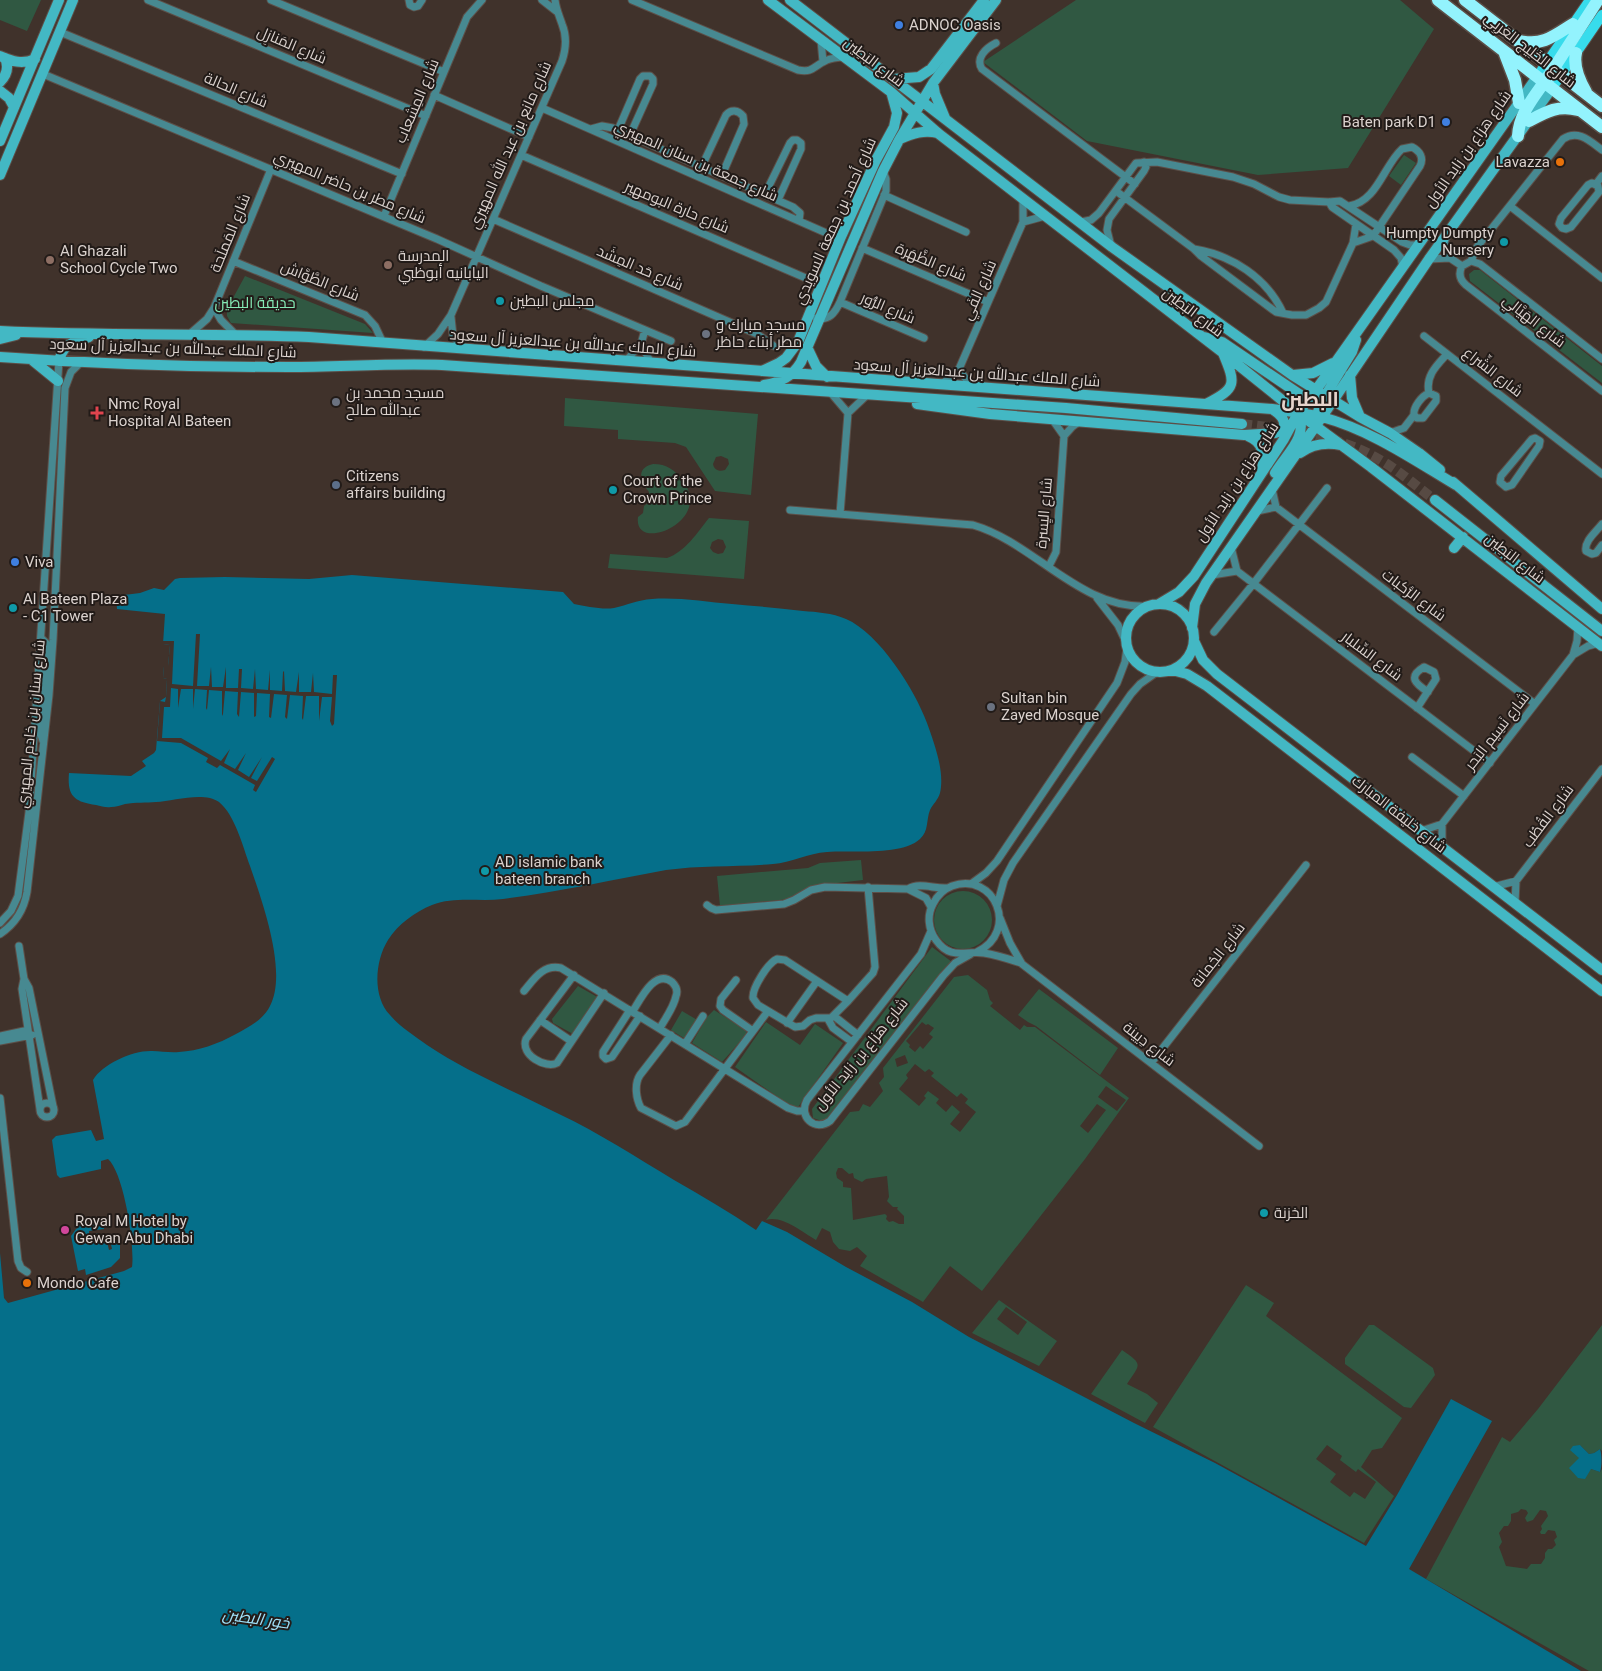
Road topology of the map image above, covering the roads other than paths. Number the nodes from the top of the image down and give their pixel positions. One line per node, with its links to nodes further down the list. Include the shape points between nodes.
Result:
1 (60, 0): 31 (main road)
2 (74, 0): 23 (main road)
3 (148, 0): 50 (street, شارع المَنازِل)
4 (271, 0): 33 (street)
5 (409, 0): 6 (street, via 414,7)
6 (422, 0)
7 (482, 0): 33 (street, شارع المِشعاب, via 467,17)
8 (542, 0): 20 (street)
9 (555, 0): 20 (street, شارع مانع بن عبد الله المهيري)
10 (632, 0): 32 (street, via 798,70 810,70)
11 (768, 0): 24 (main road, شارع البَطِين)
12 (790, 0): 36 (main road, شارع البَطِين)
13 (984, 0): 36 (main road, via 931,69 919,78)
14 (996, 0): 38 (main road, شارع أحمد بن جمعة السويدي)
15 (1438, 0): 19 (highway, شارع الخَلِيج العَربِي)
16 (1465, 0): 25 (highway, شارع الخَلِيج العَربِي)
17 (1590, 0): 22 (main road, شارع هزاع بن زايد الأول)
18 (1598, 0): 35 (highway)
19 (1450, 9): 27 (highway, شارع الخَلِيج العَربِي); 35 (highway, via 1465,13)
20 (556, 11): 47 (street, شارع مانع بن عبد الله المهيري, via 564,28 565,48)
21 (1602, 15): 28 (main road, شارع هزاع بن زايد الأول)
22 (1572, 24): 25 (highway, via 1539,42); 35 (main road, شارع هزاع بن زايد الأول)
23 (60, 32): 34 (main road); 69 (street, شارع الحالة)
24 (820, 40): 30 (main road, شارع البَطِين); 32 (street)
25 (1518, 40): 35 (highway, شارع الخَلِيج العَربِي)
26 (996, 43): 73 (street, via 980,58 982,69)
27 (1504, 52): 35 (highway, شارع الخَلِيج العَربِي); 44 (highway, via 1515,80)
28 (1576, 53): 35 (main road, شارع هزاع بن زايد الأول); 41 (highway, via 1577,72)
29 (2, 57): 31 (main road, via 22,63); 37 (main road, via 7,70)
30 (842, 57): 32 (street); 40 (main road, شارع البَطِين)
31 (34, 59): 45 (main road)
32 (823, 62)
33 (444, 72): 42 (street, شارع المِشعاب)
34 (42, 74): 67 (street, شارع مطر بن حاضر المهيري); 70 (main road)
35 (1550, 75): 41 (highway, شارع الخَلِيج العَربِي); 44 (main road, شارع هزاع بن زايد الأول); 46 (highway); 48 (highway, شارع الخَلِيج العَربِي); 52 (main road, شارع هزاع بن زايد الأول); 59 (highway, via 1521,118)
36 (894, 79): 43 (main road, شارع البَطِين)
37 (0, 82)
38 (933, 83): 43 (main road, شارع أحمد بن جمعة السويدي); 51 (main road)
39 (0, 91): 45 (main road)
40 (891, 92): 49 (main road, شارع البَطِين); 56 (main road, شارع أحمد بن جمعة السويدي, via 897,112)
41 (1587, 94): 46 (highway, شارع الخَلِيج العَربِي)
42 (434, 95): 50 (street, شارع المِشعاب); 60 (street)
43 (922, 101): 49 (main road, شارع أحمد بن جمعة السويدي); 51 (main road, شارع البَطِين)
44 (1519, 103): 101 (main road, شارع هزاع بن زايد الأول)
45 (14, 107): 62 (main road)
46 (1601, 107)
47 (542, 108): 54 (street, شارع جمعة بن سنان المهيري); 60 (street, شارع مانع بن عبد الله المهيري)
48 (1581, 110): 52 (highway, via 1558,108); 53 (highway, شارع الخَلِيج العَربِي)
49 (915, 113): 57 (main road, شارع البَطِين); 61 (main road, شارع أحمد بن جمعة السويدي)
50 (426, 116): 69 (street, شارع المِشعاب)
51 (946, 118): 91 (main road, شارع البَطِين)
52 (1529, 121): 59 (main road, شارع هزاع بن زايد الأول)
53 (1602, 127)
54 (591, 129): 55 (street, via 605,126); 89 (street, شارع جمعة بن سنان المهيري)
55 (618, 130): 58 (street); 58 (street, شارع جمعة بن سنان المهيري, via 640,79 650,76 653,84)
56 (890, 134): 61 (main road); 98 (main road, شارع أحمد بن جمعة السويدي)
57 (939, 134): 61 (main road, via 923,132); 80 (main road, شارع البَطِين)
58 (630, 135): 66 (street)
59 (1518, 136): 97 (main road, شارع هزاع بن زايد الأول)
60 (529, 137): 64 (street, شارع مانع بن عبد الله المهيري)
61 (899, 140): 68 (main road, شارع أحمد بن جمعة السويدي)
62 (0, 141)
63 (1602, 150): 84 (street, via 1581,135 1566,137)
64 (521, 155): 88 (street, شارع مانع بن عبد الله المهيري); 116 (street, شارع حارة البومهير)
65 (1144, 162): 73 (street, via 1136,163); 74 (street, via 1146,169); 82 (street, via 1240,179 1290,200)
66 (702, 166): 71 (street); 71 (street, شارع جمعة بن سنان المهيري, via 724,117 730,111 739,112 744,124)
67 (270, 169): 86 (street, شارع مطر بن حاضر المهيري); 109 (street, شارع المَملَحة)
68 (883, 171): 78 (street, via 887,183); 105 (main road, شارع أحمد بن جمعة السويدي)
69 (402, 174): 86 (street, شارع المِشعاب)
70 (0, 175)
71 (722, 175): 77 (street)
72 (1602, 176): 75 (street)
73 (1126, 177): 74 (street); 76 (street)
74 (1135, 184): 79 (street)
75 (1596, 184): 94 (street, via 1588,185 1561,218); 94 (street, via 1599,188 1597,194 1570,227)
76 (1116, 191): 79 (street); 91 (street, via 1096,216)
77 (765, 194): 81 (street); 81 (street, شارع جمعة بن سنان المهيري, via 790,143 797,140 801,142 801,149)
78 (884, 195): 95 (street); 103 (street)
79 (1125, 197): 102 (street, via 1108,223); 104 (street)
80 (1023, 198): 87 (main road, شارع البَطِين); 90 (street, شارع الفَي)
81 (778, 200): 89 (street, via 796,208 800,213)
82 (1329, 202): 83 (street, via 1336,200); 85 (street)
83 (1347, 205): 85 (street); 93 (street); 93 (street, via 1362,202 1369,196 1400,151 1415,148 1421,155 1420,166)
84 (1510, 206): 99 (street); 112 (street, via 1475,251)
85 (1339, 212): 92 (street)
86 (384, 216): 107 (street, شارع مطر بن حاضر المهيري)
87 (1045, 216): 90 (street); 132 (main road, شارع البَطِين)
88 (493, 219): 107 (street, شارع مانع بن عبد الله المهيري); 139 (street, شارع حَد المِشَد, via 757,334)
89 (799, 221): 98 (street, شارع جمعة بن سنان المهيري)
90 (1023, 222): 118 (street, شارع الفَي)
91 (1080, 222): 102 (main road, شارع البَطِين)
92 (1356, 224): 96 (street); 100 (street)
93 (1379, 227): 96 (street); 101 (street, via 1402,242)
94 (1562, 228): 99 (street)
95 (966, 232)
96 (1373, 236): 100 (street); 114 (street, via 1394,250)
97 (1444, 238): 108 (street); 110 (main road, شارع هزاع بن زايد الأول)
98 (840, 239): 105 (main road); 116 (main road, شارع أحمد بن جمعة السويدي)
99 (1553, 240): 115 (street)
100 (1353, 243): 122 (street, via 1322,305 1306,315)
101 (1419, 245): 114 (main road, شارع هزاع بن زايد الأول)
102 (1112, 247): 156 (main road, شارع البَطِين)
103 (862, 248): 117 (street); 118 (street, شارع الظَّهَرة)
104 (1194, 249): 106 (street); 111 (street)
105 (848, 252): 124 (main road, شارع أحمد بن جمعة السويدي)
106 (1212, 252): 111 (street); 119 (street, via 1247,270)
107 (476, 256): 123 (street, شارع مانع بن عبد الله المهيري); 125 (street, شارع مطر بن حاضر المهيري)
108 (1450, 258): 110 (street); 113 (street)
109 (233, 260): 120 (street, شارع المَملَحة); 137 (street, شارع الطَّوَّاش, via 368,316)
110 (1429, 260): 157 (main road, شارع هزاع بن زايد الأول)
111 (1206, 261): 121 (street)
112 (1471, 261): 113 (street); 148 (street, شارع الهَيَّالي, via 1480,264)
113 (1462, 266): 163 (street, شارع الهَيَّالي, via 1460,275 1466,285)
114 (1403, 267): 128 (main road, شارع هزاع بن زايد الأول)
115 (1602, 278)
116 (822, 285): 124 (main road, شارع أحمد بن جمعة السويدي)
117 (840, 302): 124 (street, via 833,314 826,318); 134 (street, شارع الزُّور)
118 (988, 302): 153 (street, شارع الفَي)
119 (1278, 303): 121 (street); 122 (street)
120 (214, 308): 130 (street, شارع المَملَحة); 131 (street)
121 (1273, 310): 122 (street)
122 (1283, 313)
123 (451, 315): 140 (street, شارع مانع بن عبد الله المهيري); 142 (street, via 453,336)
124 (815, 316): 141 (main road, شارع أحمد بن جمعة السويدي); 154 (main road, شارع أحمد بن جمعة السويدي, via 792,351 779,363)
125 (645, 330): 136 (street, شارع مطر بن حاضر المهيري); 138 (street)
126 (0, 331): 127 (main road, شارع الملك عبدالله بن عبدالعزيز آل سعود)
127 (24, 332): 129 (main road, شارع الملك عبدالله بن عبدالعزيز آل سعود); 135 (main road)
128 (1357, 333): 146 (main road, شارع هزاع بن زايد الأول); 167 (main road, via 1352,352)
129 (95, 334): 130 (main road, شارع الملك عبدالله بن عبدالعزيز آل سعود); 149 (main road, via 67,345)
130 (191, 334): 131 (main road, شارع الملك عبدالله بن عبدالعزيز آل سعود)
131 (235, 334): 137 (main road, شارع الملك عبدالله بن عبدالعزيز آل سعود)
132 (1200, 336): 143 (main road, شارع البَطِين); 167 (main road, via 1222,342)
133 (1424, 336): 144 (street, شارع الشِّراع)
134 (924, 338)
135 (0, 339)
136 (670, 341)
137 (383, 343): 140 (main road, شارع الملك عبدالله بن عبدالعزيز آل سعود)
138 (641, 344): 150 (street); 152 (street)
139 (774, 346)
140 (424, 347): 142 (main road, شارع الملك عبدالله بن عبدالعزيز آل سعود)
141 (808, 347): 155 (main road, شارع أحمد بن جمعة السويدي); 158 (main road, via 816,366)
142 (464, 350): 150 (main road, شارع الملك عبدالله بن عبدالعزيز آل سعود)
143 (1222, 352): 168 (main road, via 1232,374 1231,385 1225,394); 170 (main road, شارع البَطِين)
144 (1447, 354): 165 (street, via 1430,376); 179 (street, شارع الشِّراع)
145 (0, 357): 147 (main road, شارع الملك عبدالله بن عبدالعزيز آل سعود)
146 (1340, 357): 156 (main road, via 1319,371); 167 (main road, شارع هزاع بن زايد الأول)
147 (30, 359): 149 (main road, شارع الملك عبدالله بن عبدالعزيز آل سعود); 159 (main road)
148 (1602, 360)
149 (59, 361): 151 (main road, شارع الملك عبدالله بن عبدالعزيز آل سعود); 159 (street, شارع سنان بن خادم المهيري)
150 (626, 361): 152 (main road, شارع الملك عبدالله بن عبدالعزيز آل سعود)
151 (81, 362): 161 (main road, شارع الملك عبدالله بن عبدالعزيز آل سعود, via 281,367 426,364); 225 (street, شارع سنان بن خادم المهيري, via 71,372 65,388 53,640)
152 (651, 363): 154 (main road, شارع الملك عبدالله بن عبدالعزيز آل سعود)
153 (959, 369): 160 (street, شارع الفَي); 162 (street)
154 (759, 372): 155 (main road, شارع الملك عبدالله بن عبدالعزيز آل سعود)
155 (793, 374): 158 (main road, شارع الملك عبدالله بن عبدالعزيز آل سعود); 161 (main road, via 779,382)
156 (1292, 375): 167 (main road, شارع البَطِين)
157 (1350, 376): 167 (main road, شارع هزاع بن زايد الأول); 173 (main road, via 1352,398)
158 (827, 377): 160 (main road, شارع الملك عبدالله بن عبدالعزيز آل سعود)
159 (58, 381): 215 (street, شارع سنان بن خادم المهيري)
160 (939, 385): 162 (main road, شارع الملك عبدالله بن عبدالعزيز آل سعود)
161 (747, 387): 164 (main road, شارع الملك عبدالله بن عبدالعزيز آل سعود)
162 (975, 388): 168 (main road, شارع الملك عبدالله بن عبدالعزيز آل سعود)
163 (1602, 392)
164 (831, 393): 166 (main road, شارع الملك عبدالله بن عبدالعزيز آل سعود); 171 (street)
165 (1429, 393): 172 (street, via 1414,409); 172 (street, via 1436,396 1436,401 1424,418)
166 (867, 395): 171 (street); 174 (main road, via 961,410); 177 (main road, شارع الملك عبدالله بن عبدالعزيز آل سعود)
167 (1320, 398): 170 (main road, شارع هزاع بن زايد الأول); 173 (main road, شارع البَطِين); 176 (main road, شارع هزاع بن زايد الأول); 176 (main road)
168 (1206, 404): 169 (main road, شارع الملك عبدالله بن عبدالعزيز آل سعود)
169 (1272, 409): 170 (main road, شارع الملك عبدالله بن عبدالعزيز آل سعود); 181 (main road, via 1284,419 1283,430)
170 (1298, 413): 176 (main road, شارع البَطِين); 187 (main road, شارع هزاع بن زايد الأول); 191 (main road, via 1302,423 1300,434 1276,473)
171 (848, 414): 196 (street)
172 (1414, 415): 178 (street)
173 (1360, 417): 180 (main road, شارع البَطِين)
174 (1052, 419): 175 (main road); 182 (street)
175 (1081, 420): 181 (main road); 182 (street)
176 (1318, 420): 185 (main road, شارع البَطِين); 186 (main road, شارع هزاع بن زايد الأول); 189 (main road, via 1380,441)
177 (1242, 424)
178 (1404, 428): 180 (street); 184 (street)
179 (1545, 430): 183 (street); 188 (street, شارع الشِّراع)
180 (1390, 433): 184 (main road, شارع البَطِين)
181 (1244, 435): 187 (main road, via 1254,439 1263,449)
182 (1064, 436): 203 (street, شارع اليِسرة, via 1056,552)
183 (1538, 439): 183 (street, via 1532,439 1501,476 1502,486 1512,485 1540,445)
184 (1405, 443): 189 (main road, شارع البَطِين)
185 (1345, 446): 186 (main road, via 1318,444); 199 (main road, شارع البَطِين)
186 (1295, 456): 191 (main road, شارع هزاع بن زايد الأول)
187 (1262, 472): 208 (main road, شارع هزاع بن زايد الأول, via 1194,576 1179,592)
188 (1602, 474)
189 (1456, 485): 210 (main road, شارع البَطِين)
190 (1327, 488): 197 (street)
191 (1272, 489): 193 (street); 195 (main road, شارع هزاع بن زايد الأول)
192 (1435, 500): 213 (main road, شارع البَطِين)
193 (1276, 507): 195 (street); 197 (street, شارع الرُّكبات)
194 (790, 510): 196 (street)
195 (1257, 511): 201 (main road, شارع هزاع بن زايد الأول)
196 (840, 514): 203 (street, via 973,525 1006,539)
197 (1299, 524): 206 (street); 223 (street, شارع الرُّكبات)
198 (1602, 524): 200 (street, via 1586,543 1585,549 1594,554)
199 (1462, 537): 202 (main road); 211 (main road, شارع البَطِين)
200 (1602, 545)
201 (1231, 547): 204 (street); 205 (main road, شارع هزاع بن زايد الأول)
202 (1454, 548)
203 (1049, 566): 207 (street, شارع اليِسرة)
204 (1237, 571): 205 (street); 206 (street, شارع السِّلبار)
205 (1212, 575): 212 (main road, شارع هزاع بن زايد الأول, via 1198,597)
206 (1254, 583): 214 (street); 224 (street, شارع السِّلبار)
207 (1095, 596): 209 (street, شارع اليِسرة, via 1123,605); 218 (street, شارع اليِسرة, via 1113,618)
208 (1159, 604): 209 (main road); 212 (main road, via 1182,612)
209 (1148, 606): 218 (main road, via 1131,620)
210 (1602, 608)
211 (1578, 627): 217 (main road, شارع البَطِين); 219 (street, شارع نَسِيم البَحر)
212 (1192, 628): 216 (main road)
213 (1602, 631)
214 (1214, 632)
215 (41, 638): 225 (street, via 47,648 40,728); 247 (street, شارع سنان بن خادم المهيري, via 20,891 12,911)
216 (1194, 641): 220 (main road, via 1187,659); 231 (main road, شارع خليفة المبارك, via 1199,654 1212,670)
217 (1601, 644): 219 (street, شارع نَسِيم البَحر, via 1588,646)
218 (1126, 645): 221 (main road, via 1138,665); 235 (street, via 1125,662 1117,683 1001,854 986,873)
219 (1573, 655): 223 (street, شارع نَسِيم البَحر)
220 (1172, 670): 221 (main road); 258 (main road, شارع خليفة المبارك, via 1194,677 1207,686)
221 (1157, 672): 244 (street, via 1131,694 1019,855 1004,880)
222 (1428, 692): 224 (street)
223 (1535, 704): 227 (street, شارع نَسِيم البَحر)
224 (1417, 708): 227 (street, شارع السِّلبار)
225 (44, 741): 249 (street, شارع سنان بن خادم المهيري, via 26,898 15,920)
226 (1412, 757): 229 (street)
227 (1490, 763): 229 (street, شارع نَسِيم البَحر)
228 (1602, 769): 234 (street, شارع القُطُب)
229 (1464, 796): 230 (street, شارع نَسِيم البَحر)
230 (1442, 824): 231 (street); 232 (street)
231 (1421, 831): 232 (main road, شارع خليفة المبارك)
232 (1442, 847): 239 (main road, شارع خليفة المبارك)
233 (1306, 865): 280 (street, شارع الجُمانة)
234 (1516, 881): 239 (street); 242 (street)
235 (970, 884): 238 (street); 244 (street, via 990,894)
236 (868, 887): 240 (street); 243 (street, via 818,887 778,905 716,910); 261 (street, via 875,967)
237 (925, 887): 238 (street); 240 (street, via 918,885); 241 (street)
238 (950, 887): 245 (street, via 938,895)
239 (1493, 887): 242 (main road, شارع خليفة المبارك)
240 (908, 889): 241 (street)
241 (922, 895): 245 (street)
242 (1515, 903): 253 (main road, شارع خليفة المبارك)
243 (708, 904)
244 (998, 906): 246 (street)
245 (931, 907): 248 (street)
246 (1000, 918): 251 (street, via 994,939); 252 (street, شارع دِيينة)
247 (0, 922)
248 (931, 931): 251 (street, via 938,943 950,951); 273 (street, شارع هزاع بن زايد الأول, via 921,954)
249 (0, 934)
250 (19, 946): 255 (street)
251 (974, 953): 252 (street, شارع دِيينة, via 1000,956); 285 (street, شارع هزاع بن زايد الأول, via 955,963 943,976 830,1121 814,1124 806,1118)
252 (1022, 964): 280 (street, شارع دِيينة)
253 (1602, 970)
254 (574, 975): 259 (street, via 561,968 549,967); 260 (street); 267 (street)
255 (24, 979): 270 (street); 272 (street, via 22,989)
256 (736, 980): 271 (street, via 721,999 720,1006)
257 (816, 981): 261 (street); 263 (street, via 785,960 775,960 752,992 756,1003); 268 (street)
258 (1602, 991)
259 (524, 992)
260 (604, 993): 262 (street); 277 (street)
261 (848, 1001): 266 (street)
262 (631, 1011): 264 (street); 264 (street, via 603,1052 606,1059 612,1057); 269 (street, via 652,983 669,980 677,995)
263 (768, 1011): 268 (street); 271 (street)
264 (640, 1016): 269 (street)
265 (703, 1016): 279 (street)
266 (831, 1018): 268 (street, via 816,1018 798,1027); 273 (street); 278 (street, via 833,1028)
267 (540, 1020): 277 (street); 277 (street, via 525,1042 528,1054 553,1065)
268 (787, 1024)
269 (660, 1028): 275 (street)
270 (38, 1031): 272 (street); 283 (street)
271 (753, 1031): 281 (street)
272 (29, 1033): 274 (street); 276 (street); 284 (street)
273 (858, 1035): 278 (street, شارع هزاع بن زايد الأول)
274 (0, 1036)
275 (671, 1036): 279 (street); 281 (street, via 637,1080 638,1103 644,1110 673,1125 683,1124)
276 (0, 1041)
277 (572, 1041)
278 (852, 1042): 285 (street, شارع هزاع بن زايد الأول, via 807,1100)
279 (685, 1044): 281 (street)
280 (1151, 1063): 286 (street, شارع دِيينة)
281 (725, 1069): 285 (street, via 788,1108)
282 (0, 1098): 287 (street, via 18,1261)
283 (53, 1106): 284 (street, via 47,1103); 284 (street, via 54,1112 48,1117 42,1115)
284 (40, 1109)
285 (804, 1111)
286 (1259, 1146)
287 (27, 1272)

